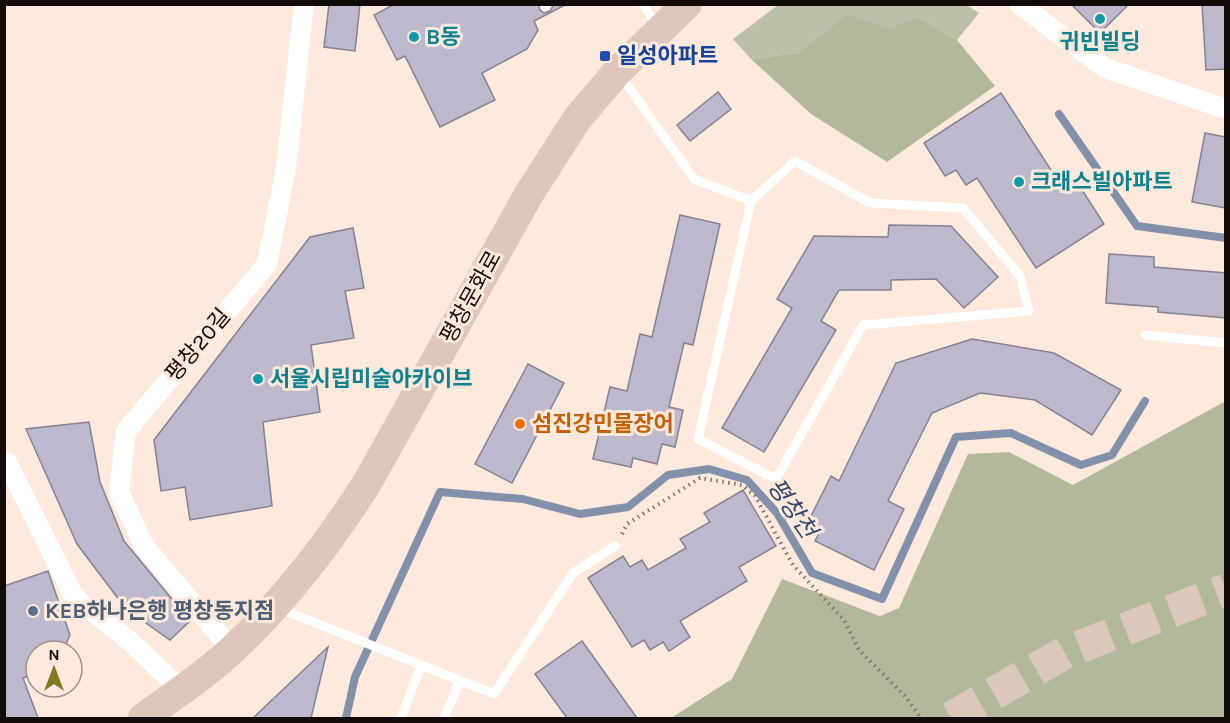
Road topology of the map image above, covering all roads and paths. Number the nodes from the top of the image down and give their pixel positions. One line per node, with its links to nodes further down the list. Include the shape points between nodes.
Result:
1 (304, 4): 14 (street, 평창20길, via 286,168 267,264 126,431 119,492 144,546)
2 (643, 4): 5 (lane)
3 (687, 4): 5 (main road, 평창문화로)
4 (1019, 4): 7 (street, via 1105,68)
5 (659, 30): 6 (main road, 평창문화로)
6 (617, 72): 8 (lane, via 694,179); 13 (main road, 평창문화로, via 577,119 529,194 367,483)
7 (1226, 109)
8 (751, 201): 8 (lane, via 698,439 776,479 863,325 1029,311 1020,276 963,208 870,204 795,161)
9 (1145, 334): 10 (lane)
10 (1226, 343)
11 (5, 460): 17 (street, via 71,591)
12 (615, 546): 16 (lane, via 573,573 495,694); 21 (path, via 627,524 700,478 742,485 755,496 793,565 844,620 859,650)
13 (276, 607): 14 (main road, 평창문화로); 15 (lane)
14 (232, 650): 17 (main road, 평창문화로)
15 (421, 666): 16 (lane); 19 (lane)
16 (460, 681): 20 (lane)
17 (181, 690): 18 (main road, 평창문화로)
18 (143, 718)
19 (401, 718)
20 (444, 718)
21 (921, 718)

